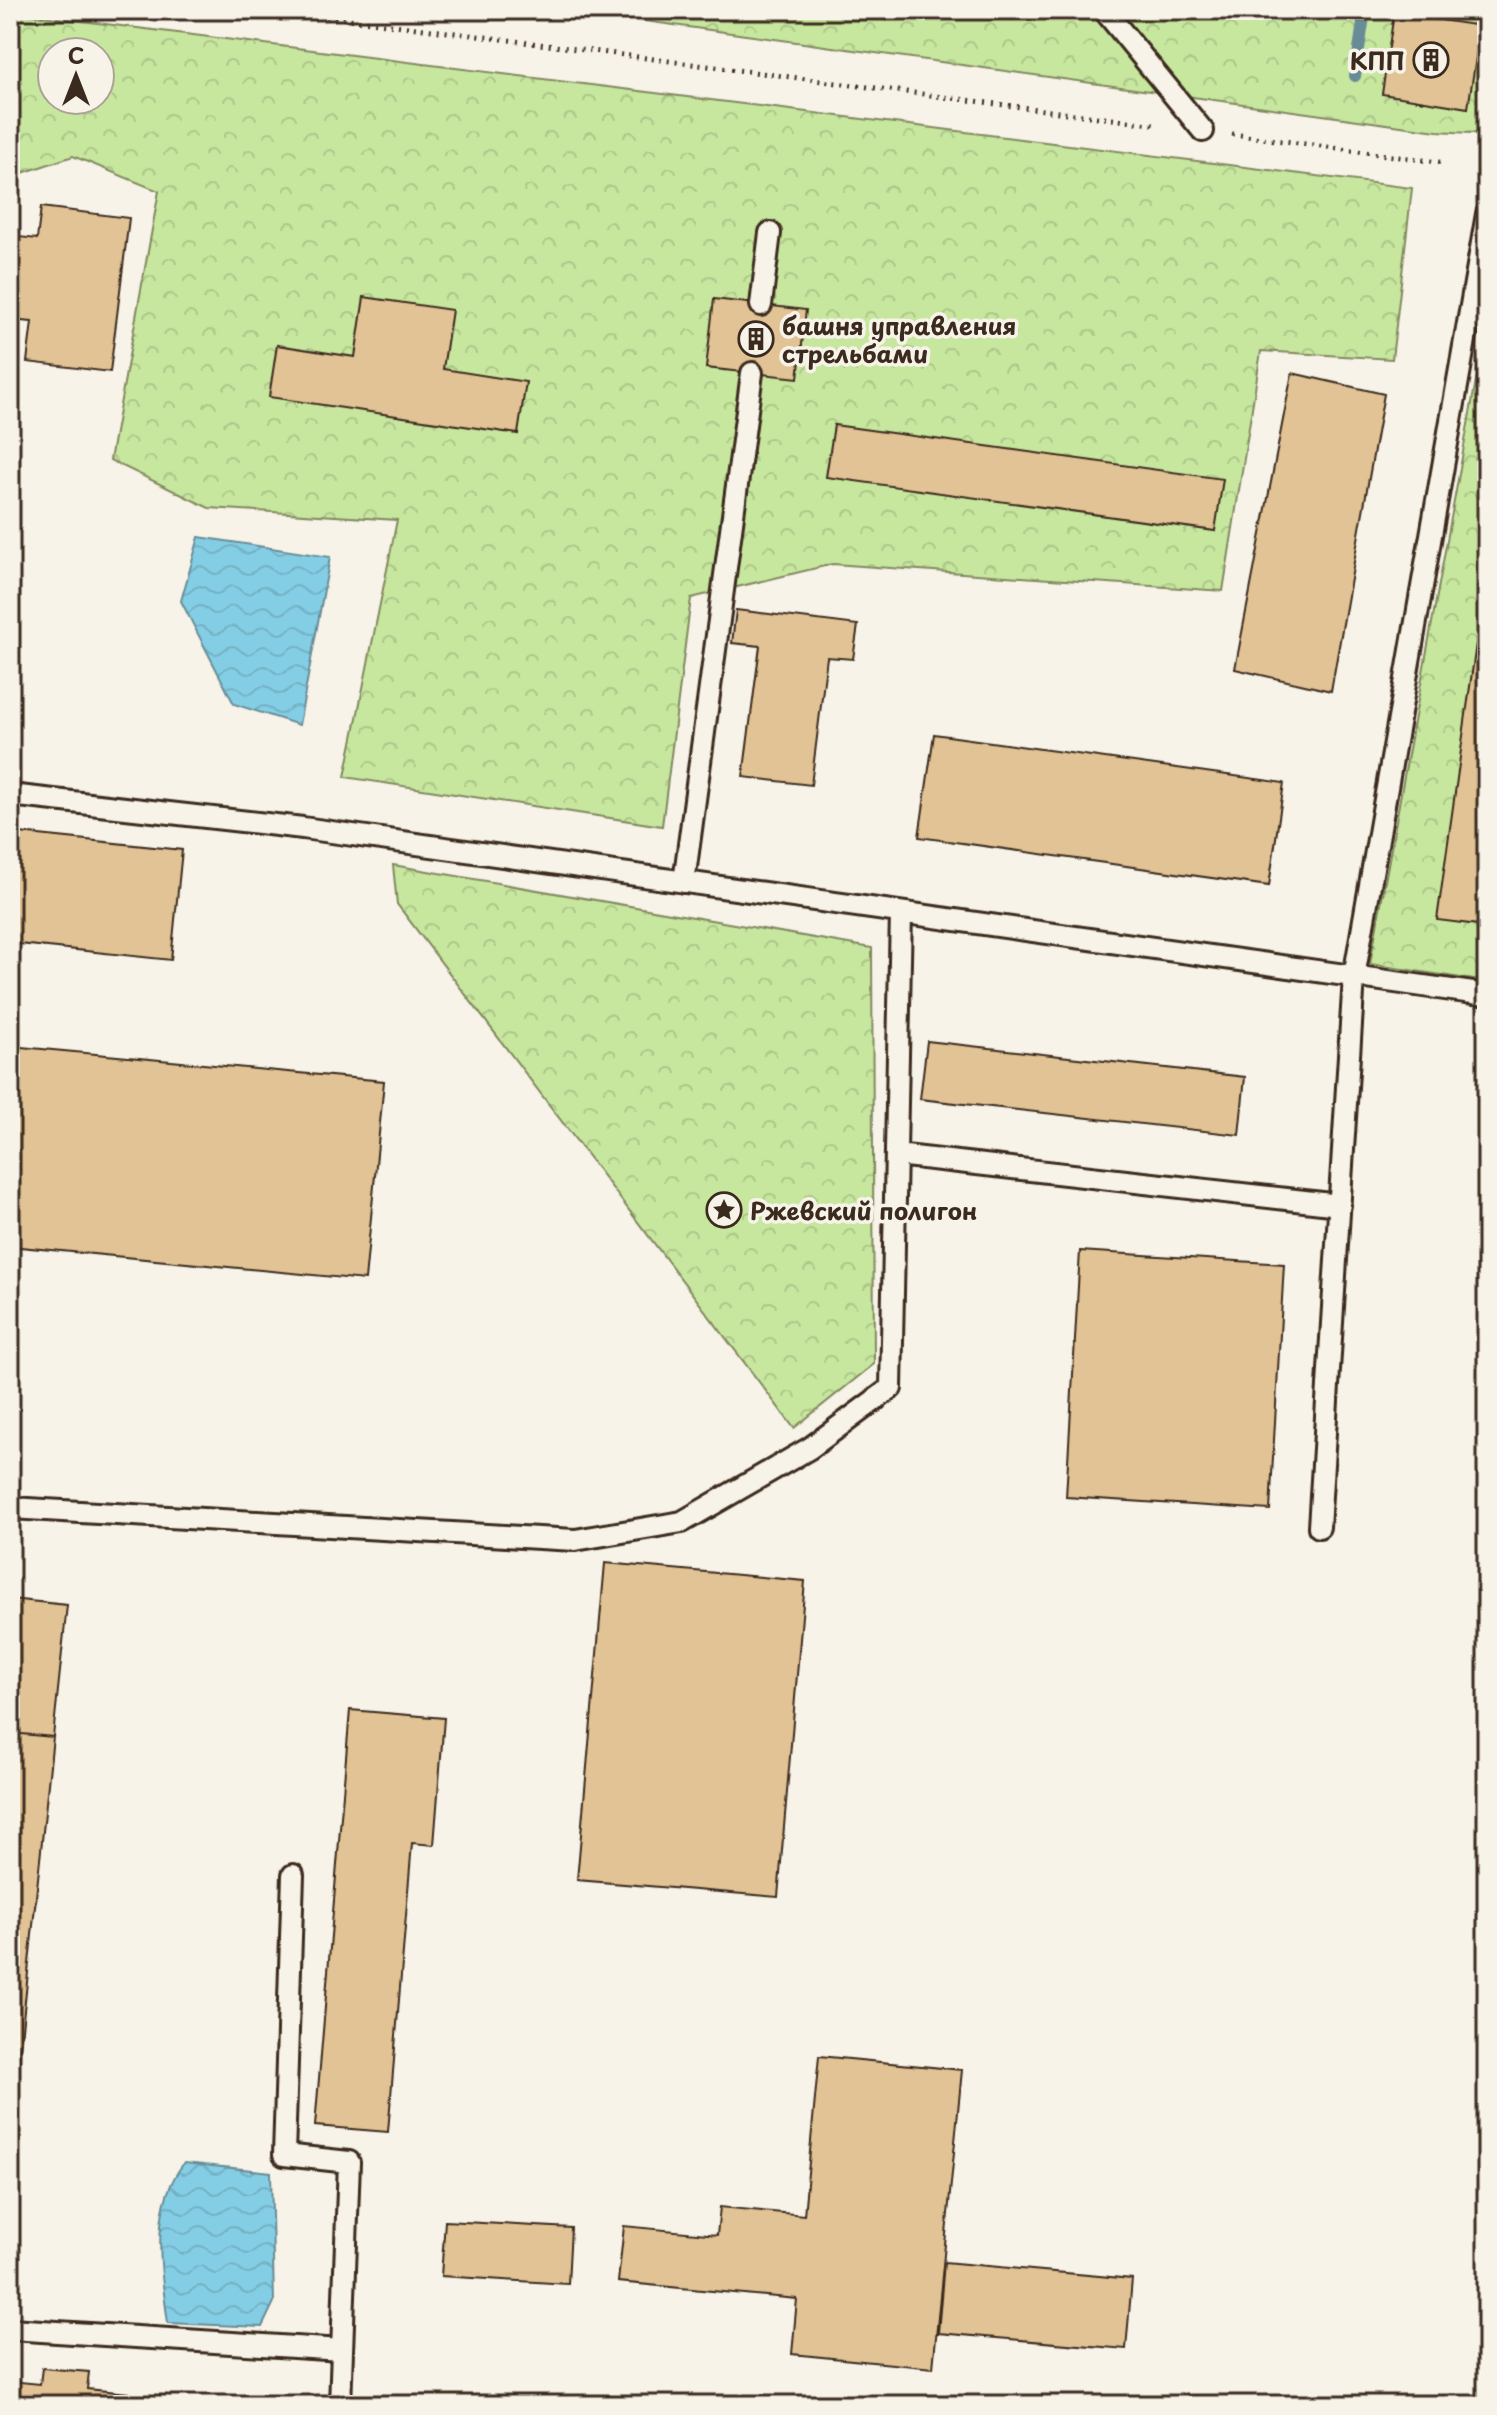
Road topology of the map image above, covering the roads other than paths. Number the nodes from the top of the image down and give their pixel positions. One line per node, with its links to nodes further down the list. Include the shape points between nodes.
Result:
1 (1104, 10): 2 (lane)
2 (1203, 131)
3 (1487, 214): 10 (lane)
4 (770, 233): 5 (lane)
5 (761, 305)
6 (752, 373): 8 (lane)
7 (10, 795): 8 (lane, via 303,828)
8 (684, 882): 9 (lane)
9 (901, 913): 10 (lane); 12 (lane)
10 (1354, 977): 11 (lane); 13 (lane)
11 (1487, 995)
12 (896, 1155): 13 (lane); 14 (lane, via 891,1388 810,1448 682,1522 575,1540)
13 (1340, 1205): 15 (lane)
14 (10, 1508)
15 (1319, 1527)
16 (293, 1875): 18 (lane, via 284,2155 349,2162)
17 (10, 2329): 18 (lane)
18 (342, 2350): 19 (lane)
19 (340, 2405)

